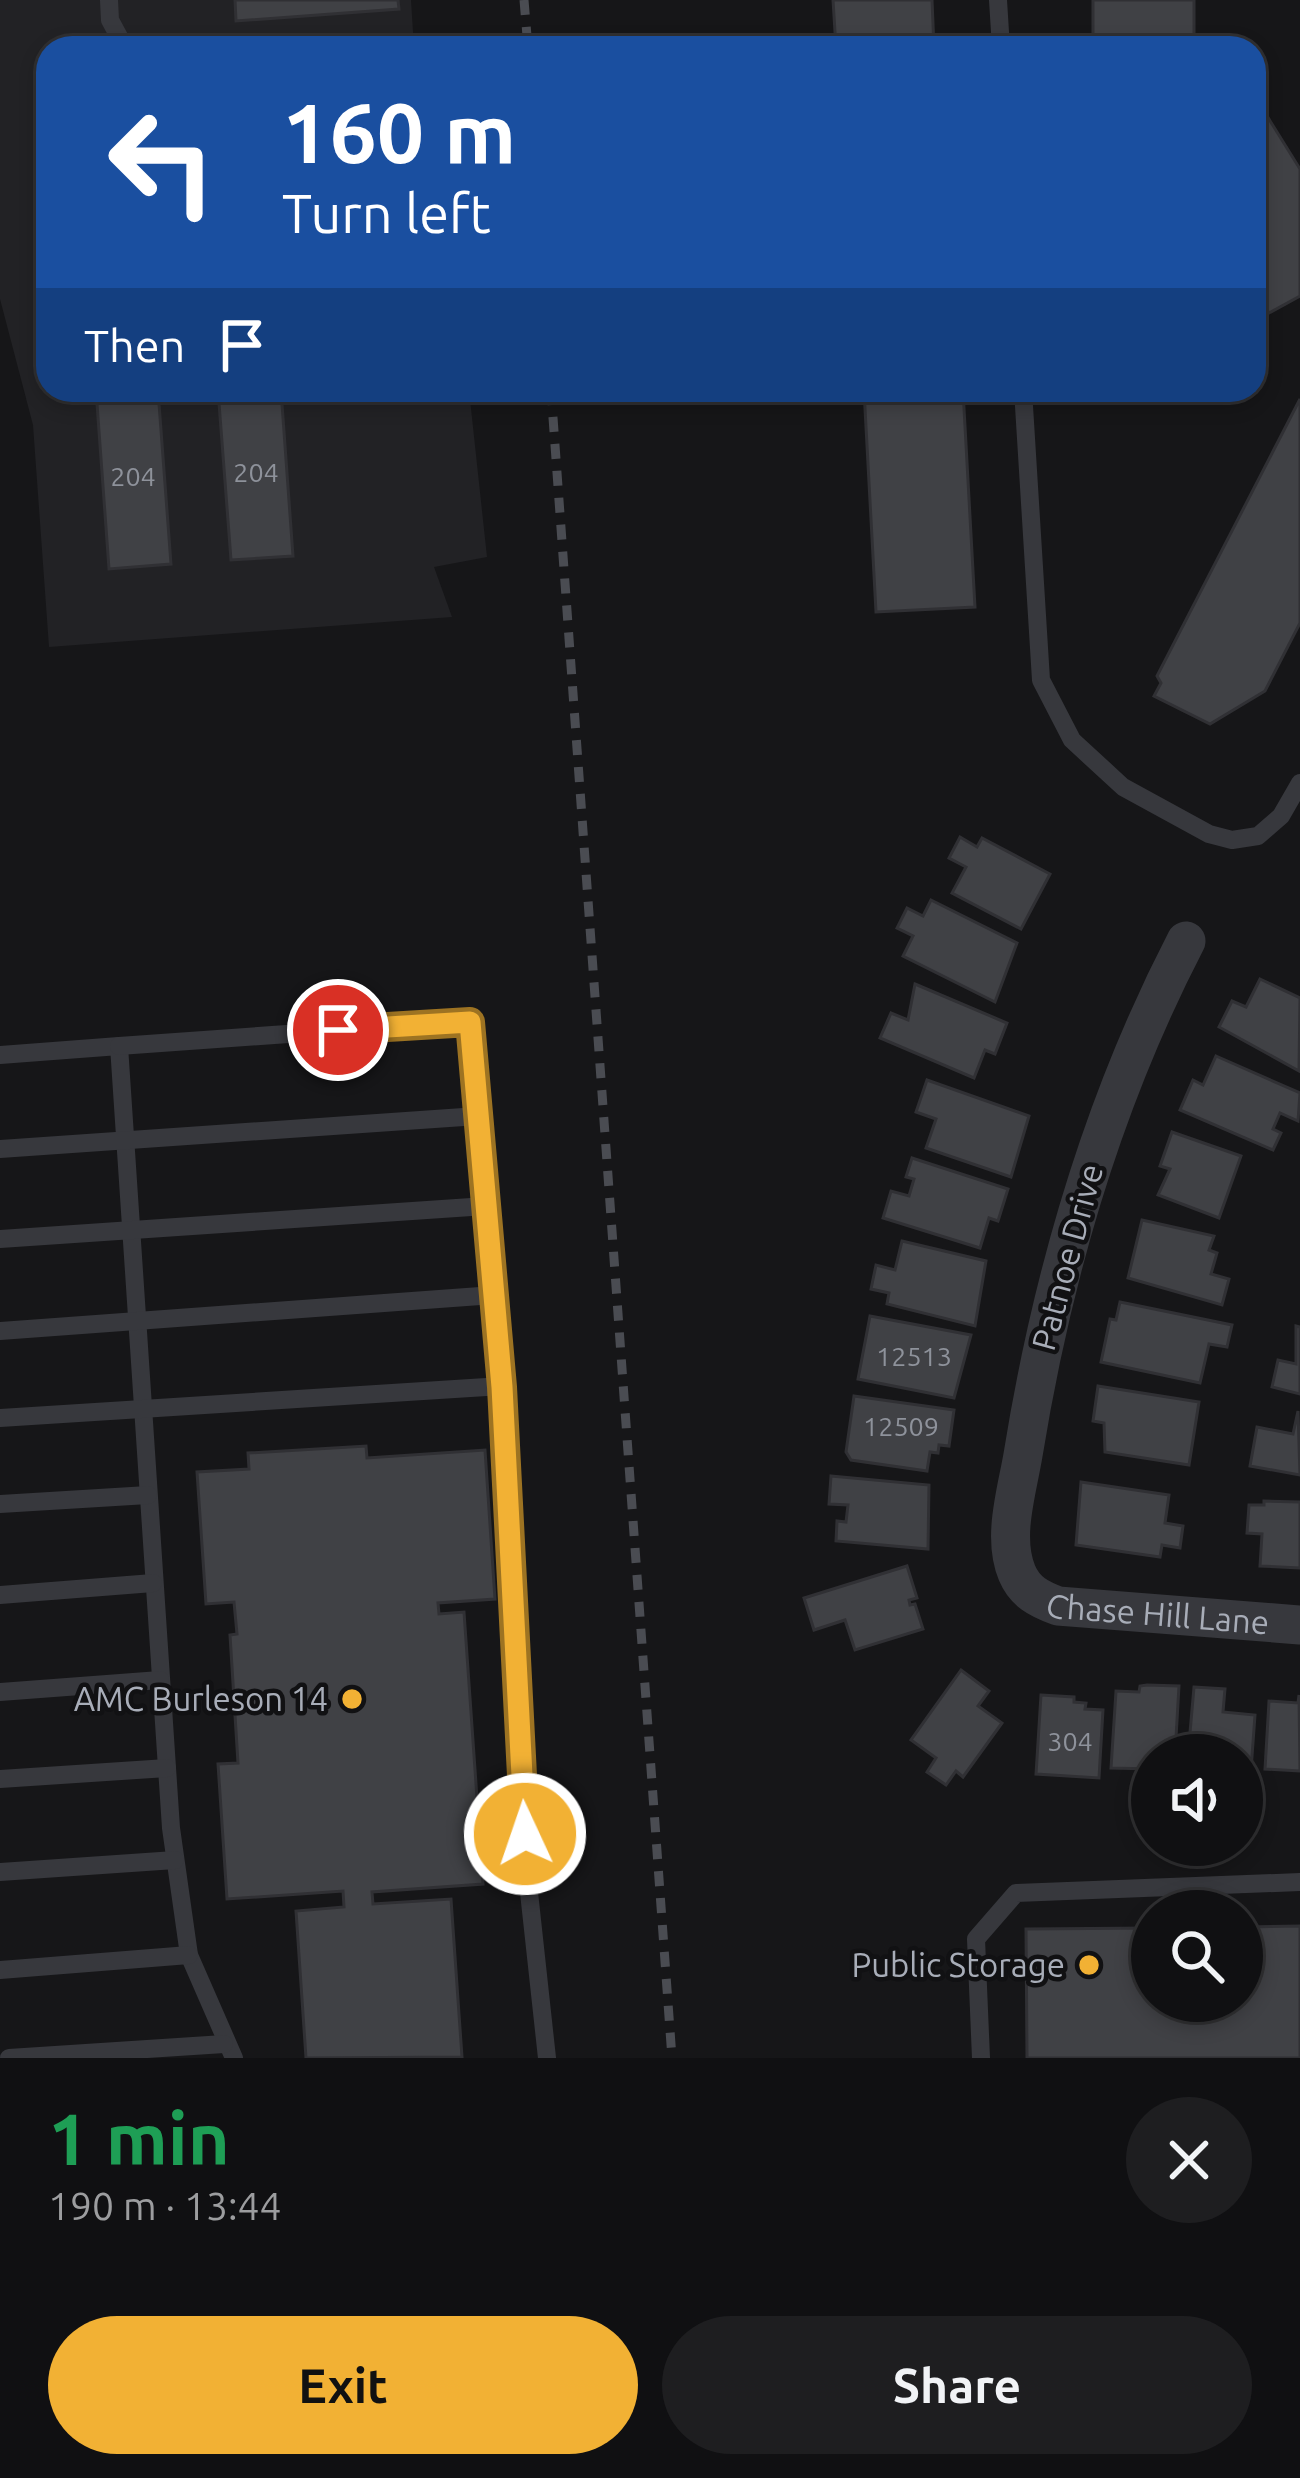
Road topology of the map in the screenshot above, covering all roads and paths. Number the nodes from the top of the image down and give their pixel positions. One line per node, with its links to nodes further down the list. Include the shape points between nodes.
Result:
1 (109, 0): 3 (lane)
2 (998, 0): 4 (lane)
3 (119, 36)
4 (1000, 36)
5 (1024, 402): 6 (lane, via 1041,680 1072,740 1123,787 1232,840 1258,836)
6 (1300, 783)
7 (1186, 940): 25 (street, Patnoe Drive, via 1148,1012 1079,1197 1044,1323 1010,1548)
8 (119, 1046): 9 (lane); 10 (lane, via 470,1022); 11 (lane)
9 (0, 1055)
10 (478, 1116): 11 (lane); 13 (lane)
11 (125, 1140): 12 (lane); 14 (lane)
12 (0, 1149)
13 (486, 1206): 14 (lane); 16 (lane)
14 (130, 1229): 15 (lane); 17 (lane)
15 (0, 1239)
16 (494, 1295): 17 (lane); 19 (lane)
17 (136, 1323): 18 (lane); 20 (lane)
18 (0, 1331)
19 (502, 1387): 20 (lane); 39 (lane, via 527,1874)
20 (142, 1409): 21 (lane); 22 (lane)
21 (0, 1418)
22 (148, 1496): 23 (lane); 24 (lane)
23 (0, 1504)
24 (153, 1583): 26 (lane); 28 (lane)
25 (1024, 1586): 27 (street, Chase Hill Lane, via 1058,1606)
26 (0, 1595)
27 (1300, 1624)
28 (160, 1679): 29 (lane); 30 (lane)
29 (0, 1692)
30 (167, 1768): 31 (lane); 32 (lane)
31 (0, 1779)
32 (176, 1860): 33 (lane); 35 (lane)
33 (0, 1872)
34 (1300, 1882): 40 (lane, via 1016,1893 976,1939)
35 (189, 1955): 36 (lane); 37 (lane)
36 (0, 1970)
37 (229, 2051): 38 (lane)
38 (9, 2058)
39 (547, 2058)
40 (981, 2058)

